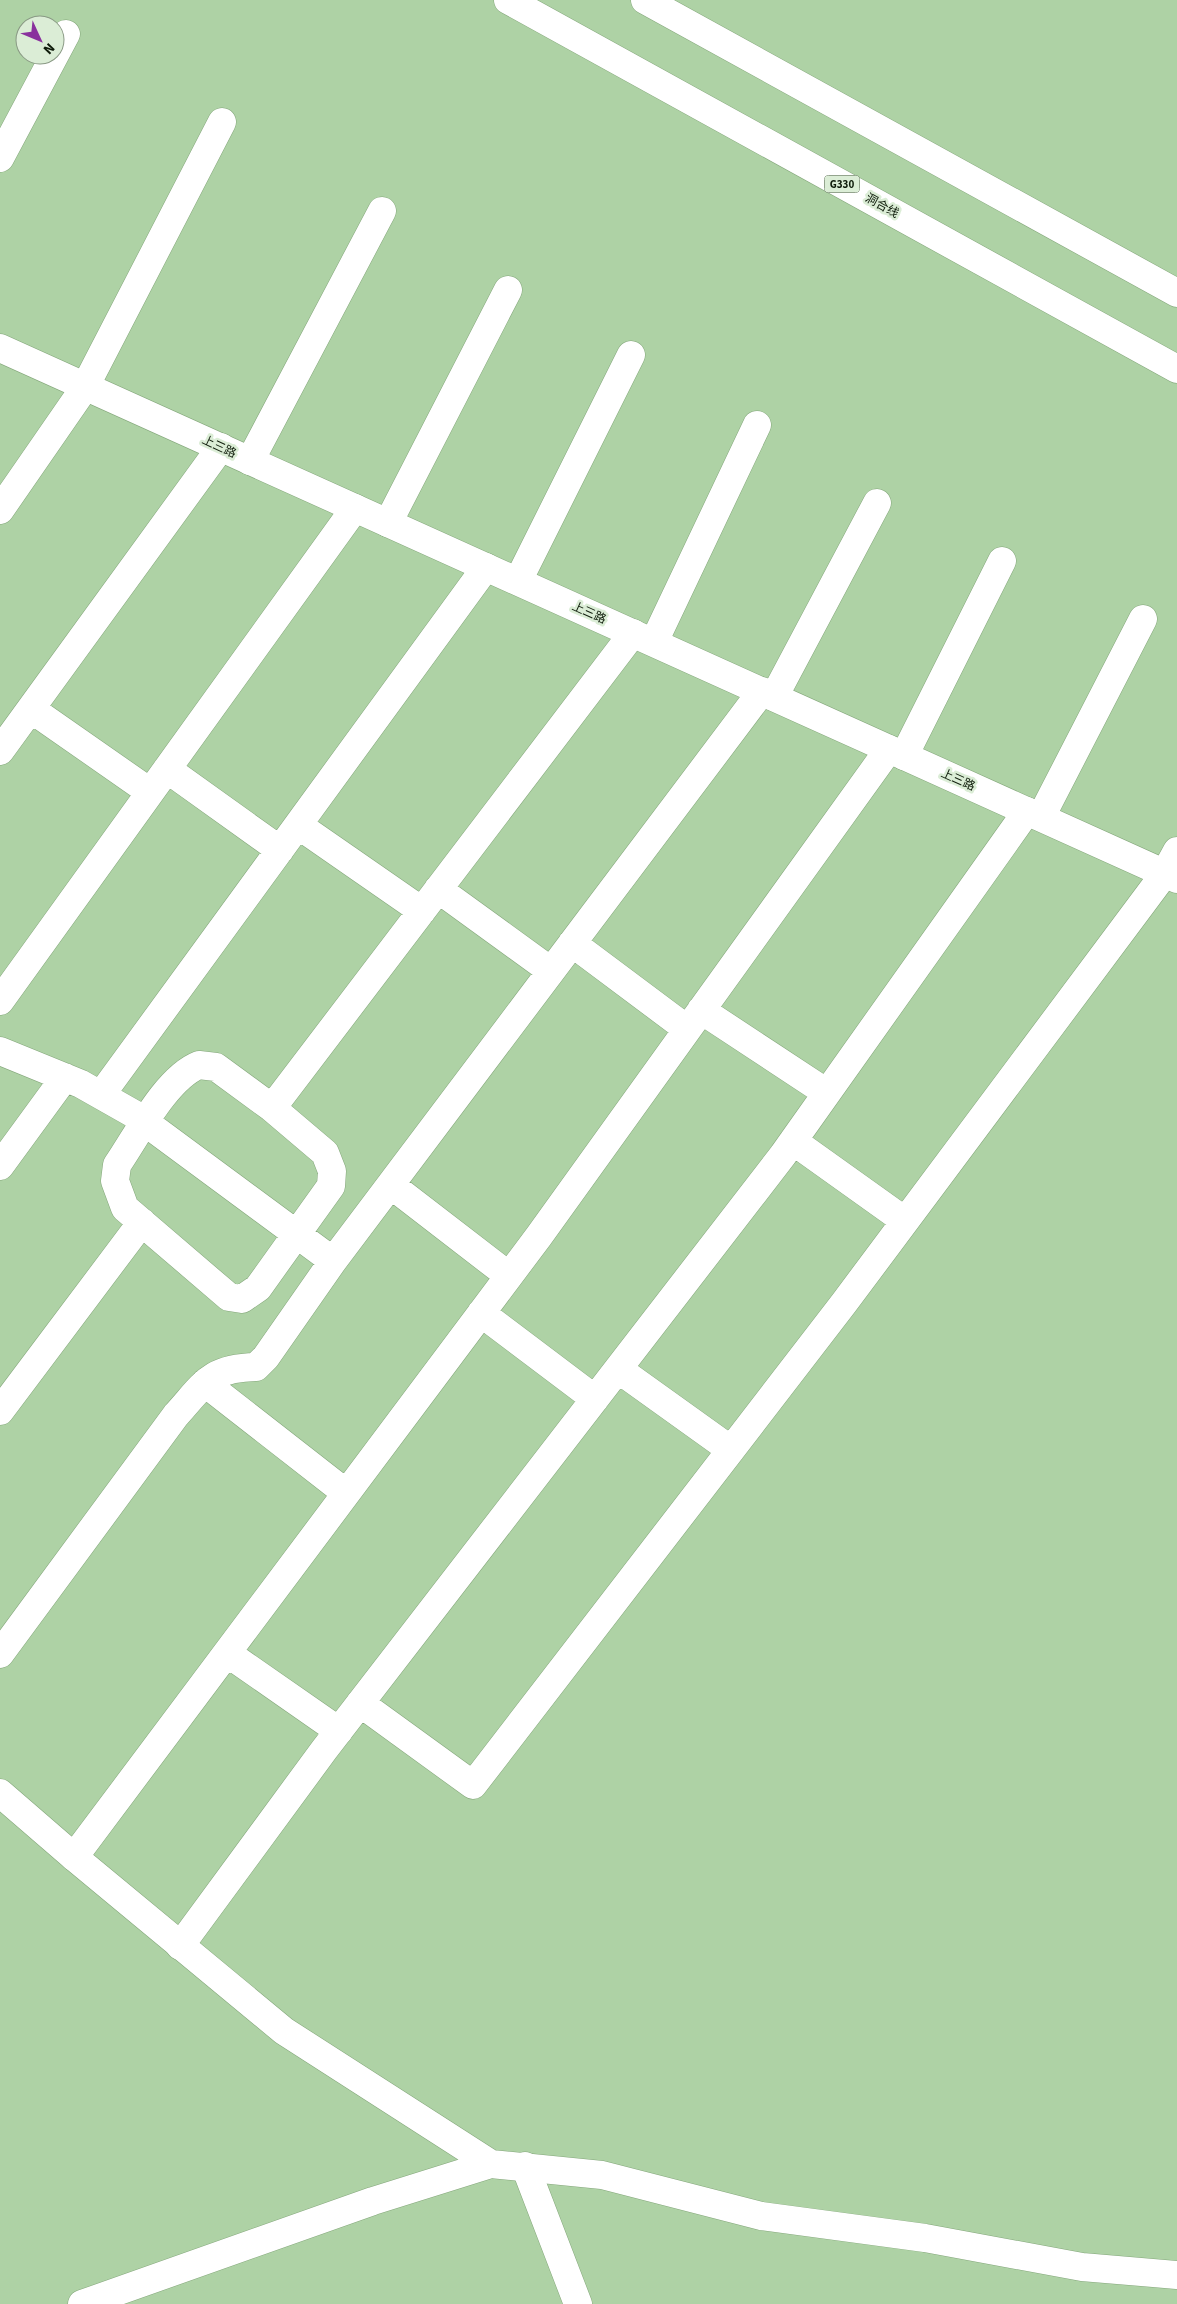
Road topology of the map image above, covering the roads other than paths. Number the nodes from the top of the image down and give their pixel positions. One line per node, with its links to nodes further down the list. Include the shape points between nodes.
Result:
1 (508, 0): 11 (main road, 洞合线 / G330)
2 (645, 0): 8 (main road)
3 (66, 34): 5 (main road)
4 (222, 122): 12 (main road)
5 (0, 158)
6 (382, 211): 15 (main road)
7 (508, 290): 19 (main road)
8 (1177, 294)
9 (0, 348): 12 (main road, 上三路)
10 (631, 355): 22 (main road)
11 (1177, 369)
12 (85, 387): 14 (main road, 上三路); 18 (main road)
13 (757, 425): 24 (main road)
14 (221, 447): 15 (main road, 上三路); 26 (main road)
15 (250, 461): 17 (main road, 上三路)
16 (877, 503): 25 (main road)
17 (355, 508): 19 (main road, 上三路); 29 (main road)
18 (0, 510)
19 (388, 523): 21 (main road, 上三路)
20 (1002, 562): 28 (main road)
21 (486, 567): 22 (main road, 上三路); 32 (main road)
22 (518, 582): 24 (main road, 上三路)
23 (1143, 619): 31 (main road)
24 (643, 638): 25 (main road, 上三路); 35 (main road)
25 (768, 694): 28 (main road, 上三路); 37 (main road)
26 (31, 708): 27 (main road); 30 (main road)
27 (5, 734)
28 (896, 752): 31 (main road, 上三路); 40 (main road)
29 (167, 769): 30 (main road); 33 (main road)
30 (150, 792): 39 (main road)
31 (1034, 814): 34 (main road, 上三路); 43 (main road)
32 (298, 825): 33 (main road); 36 (main road)
33 (280, 850): 44 (main road)
34 (1173, 868): 50 (main road)
35 (438, 889): 36 (main road); 38 (main road)
36 (422, 911): 45 (main road)
37 (572, 943): 38 (main road); 40 (main road)
38 (552, 971): 49 (main road)
39 (0, 1001)
40 (694, 1020): 43 (main road); 54 (main road)
41 (0, 1051): 42 (main road)
42 (65, 1077): 44 (main road); 48 (main road)
43 (827, 1093): 47 (main road)
44 (101, 1095): 46 (main road)
45 (272, 1108): 46 (main road, via 216,1067 199,1065 186,1070 171,1085); 52 (main road, via 325,1153 332,1171 331,1186)
46 (146, 1123): 51 (main road, via 117,1165 115,1181 125,1208); 52 (main road)
47 (793, 1141): 50 (main road); 56 (main road)
48 (0, 1166)
49 (391, 1184): 53 (main road); 54 (main road)
50 (905, 1221): 60 (main road)
51 (142, 1222): 52 (main road, via 229,1296 242,1298 258,1288); 59 (main road)
52 (297, 1234): 53 (main road)
53 (333, 1261): 57 (main road, via 256,1367 233,1367)
54 (509, 1276): 55 (main road)
55 (481, 1313): 58 (main road); 61 (main road)
56 (618, 1369): 58 (main road); 60 (main road)
57 (205, 1383): 61 (main road); 63 (main road, via 176,1415)
58 (595, 1399): 64 (main road)
59 (0, 1411)
60 (731, 1450): 64 (main road, via 473,1785)
61 (346, 1493): 62 (main road)
62 (227, 1653): 65 (main road); 67 (main road)
63 (0, 1654)
64 (360, 1703): 65 (main road)
65 (339, 1731): 68 (main road)
66 (0, 1793): 67 (main road)
67 (74, 1858): 68 (main road)
68 (180, 1946): 69 (main road, via 284,2031)
69 (490, 2164): 70 (main road); 72 (main road, via 373,2201)
70 (525, 2166): 71 (main road, via 602,2175 761,2216 925,2238 1082,2267); 73 (main road)
71 (1177, 2275)
72 (82, 2304)
73 (578, 2304)

